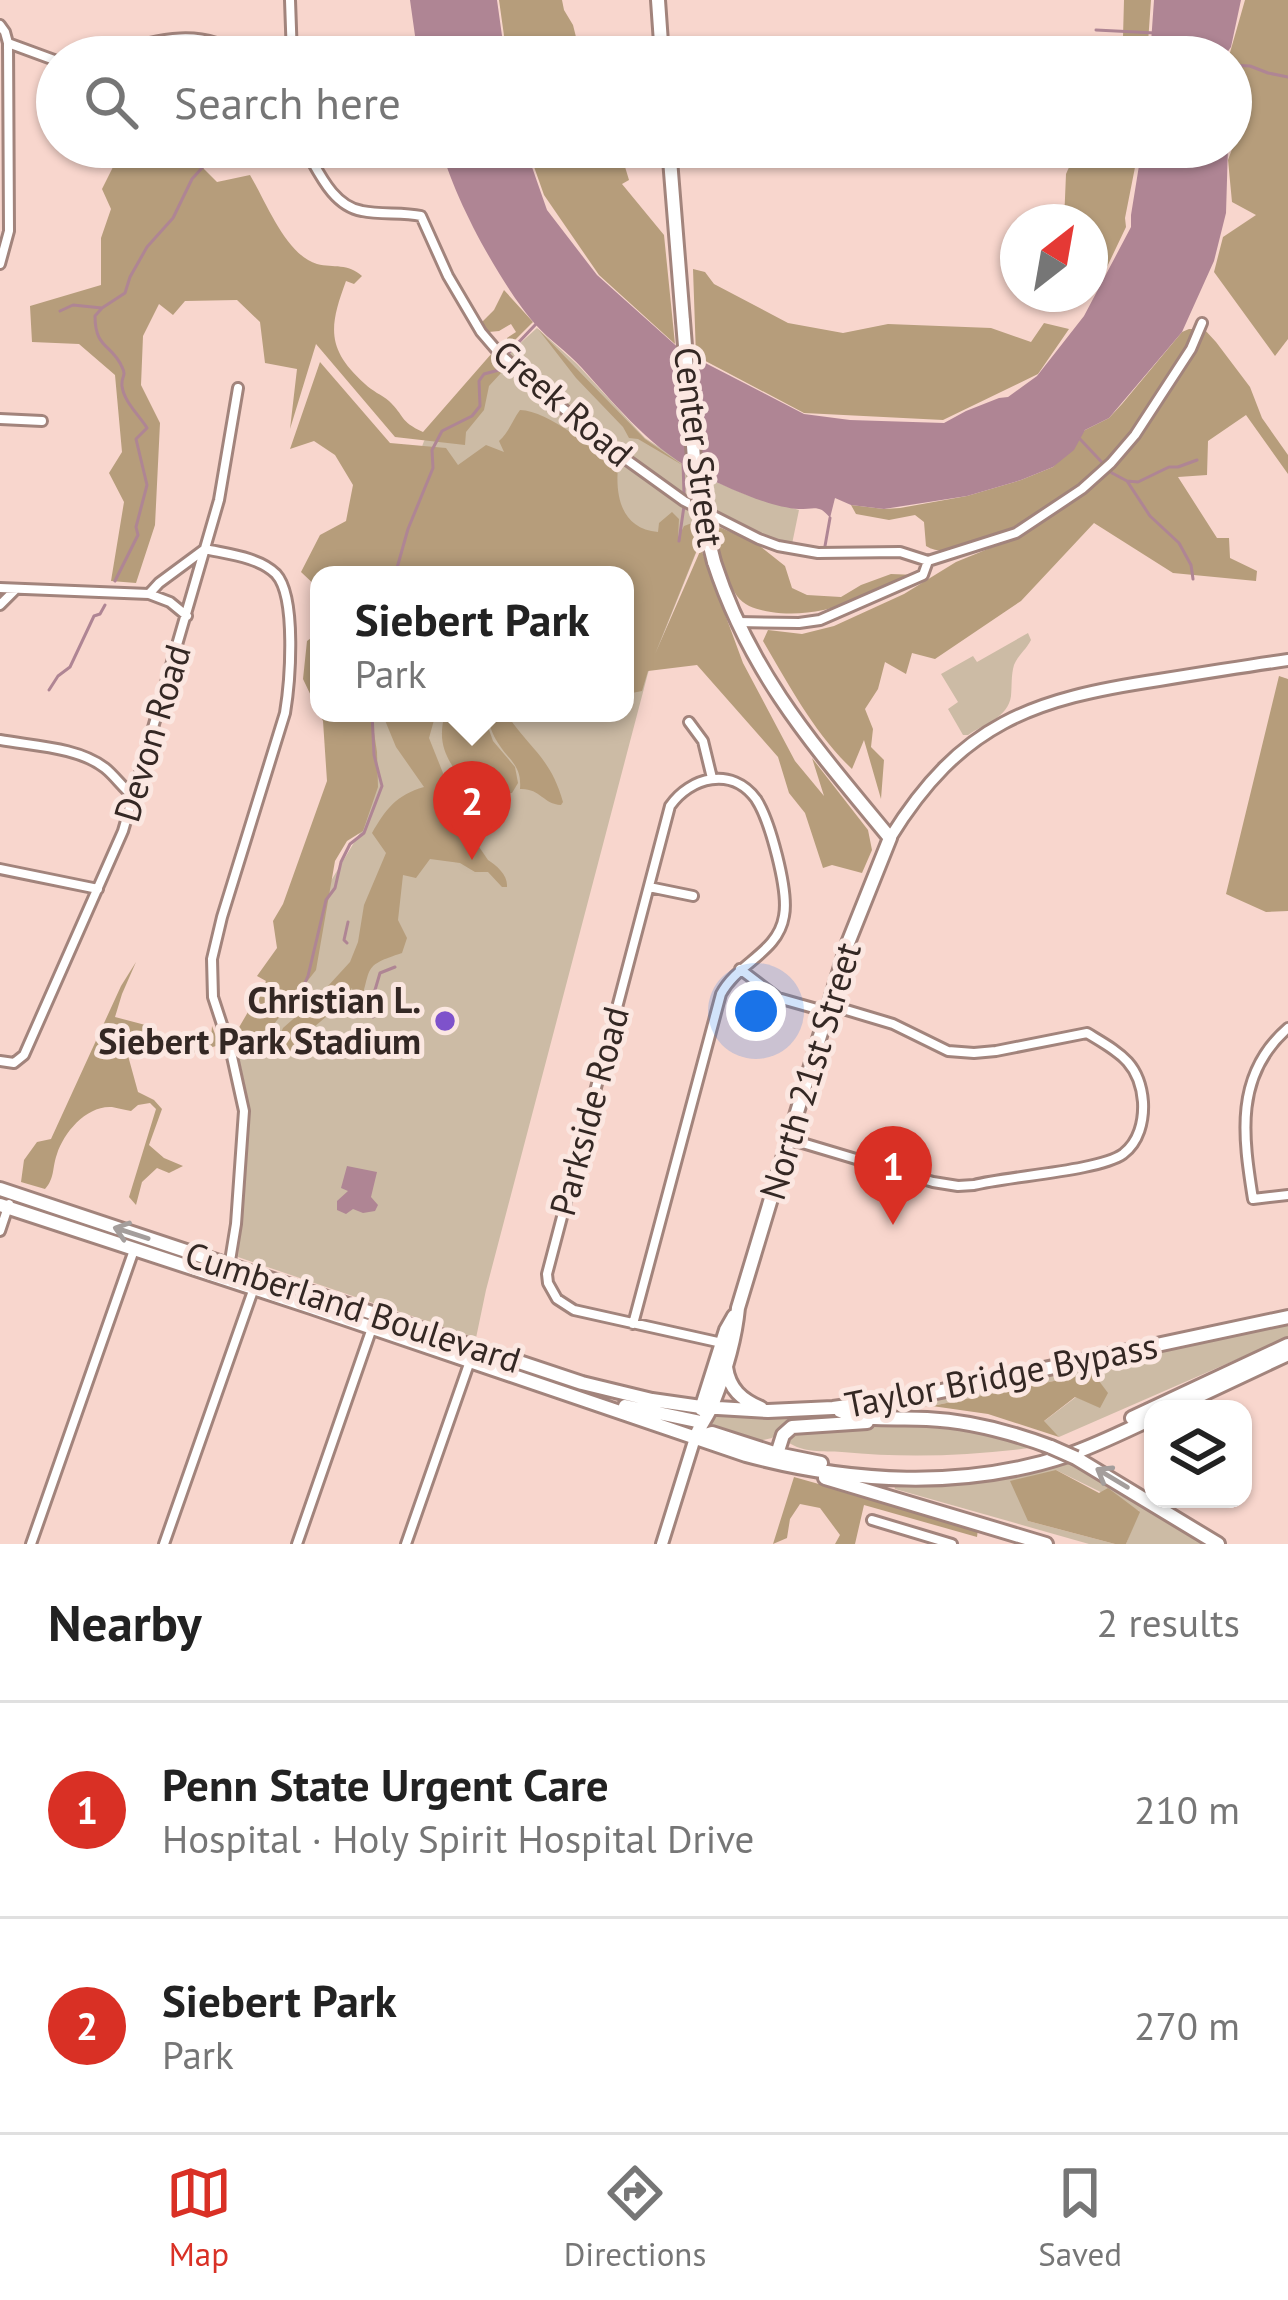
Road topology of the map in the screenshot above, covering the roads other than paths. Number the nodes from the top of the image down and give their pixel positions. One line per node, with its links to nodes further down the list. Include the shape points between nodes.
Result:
1 (290, 0): 4 (street)
2 (658, 0): 5 (main road)
3 (0, 25): 6 (street)
4 (291, 36)
5 (661, 36)
6 (8, 44): 7 (street); 10 (street, via 9,231)
7 (36, 54)
8 (318, 168): 16 (street, Creek Road, via 341,202 360,211 421,216 457,292 503,357 684,501 794,550 900,552)
9 (671, 168): 22 (main road, Center Street, bridge, via 697,488)
10 (0, 264)
11 (1202, 323): 16 (street, Creek Road, via 1136,434 1082,489 1016,533)
12 (238, 388): 15 (street, Devon Road)
13 (0, 419): 14 (street)
14 (42, 421)
15 (205, 548): 19 (street); 21 (street, Devon Road); 42 (street, via 270,569 284,587 288,614 285,713 210,975 244,1111)
16 (928, 561): 22 (street, via 923,575 820,620)
17 (0, 588): 18 (street)
18 (17, 589): 19 (street); 20 (street)
19 (149, 594): 21 (street)
20 (0, 605)
21 (187, 616): 27 (street, Devon Road)
22 (736, 622): 28 (main road, Center Street, via 787,712)
23 (1288, 660): 28 (street, via 1036,706 965,748)
24 (689, 722): 26 (street)
25 (0, 740): 27 (street, via 91,760)
26 (712, 778): 30 (street, Parkside Road, via 689,786 670,806); 33 (street, via 736,783 757,800 786,895 777,936)
27 (133, 796): 31 (street, Devon Road)
28 (890, 838): 34 (main road, North 21st Street)
29 (0, 869): 31 (street)
30 (649, 886): 32 (street); 48 (street, Parkside Road, via 547,1274 566,1306)
31 (98, 889): 36 (street, Devon Road, via 31,1040 18,1062)
32 (693, 896)
33 (740, 969): 34 (street, via 778,998); 48 (street, via 721,994)
34 (828, 1010): 37 (main road, North 21st Street); 37 (street, via 892,1024 957,1052 1087,1033 1135,1069 1143,1106 1138,1136 1108,1161 958,1186)
35 (1288, 1028): 38 (street, via 1257,1070 1244,1133 1253,1199)
36 (0, 1061)
37 (789, 1139): 45 (main road, North 21st Street)
38 (1288, 1195)
39 (5, 1199): 40 (street); 41 (main road, Cumberland Boulevard); 42 (main road, Cumberland Boulevard, one-way to 39)
40 (0, 1231)
41 (134, 1250): 42 (main road, Cumberland Boulevard); 66 (street)
42 (227, 1273): 43 (main road, Cumberland Boulevard)
43 (255, 1282): 44 (main road, Cumberland Boulevard); 46 (main road, Cumberland Boulevard); 67 (street)
44 (310, 1307): 46 (main road); 49 (main road, Cumberland Boulevard)
45 (738, 1308): 50 (main road, North 21st Street); 54 (main road, North 21st Street)
46 (386, 1317): 57 (main road, Cumberland Boulevard, via 582,1383)
47 (1288, 1317): 58 (main road, Taylor Bridge Bypass)
48 (633, 1324): 50 (street, Parkside Road)
49 (372, 1328): 53 (main road, Cumberland Boulevard); 68 (street)
50 (722, 1343): 57 (main road, North 21st Street)
51 (1288, 1345): 64 (main road, via 1105,1431 1024,1459 896,1471)
52 (1288, 1354): 56 (main road, Taylor Bridge Bypass)
53 (470, 1361): 55 (main road, Cumberland Boulevard); 69 (street)
54 (726, 1361): 57 (main road, North 21st Street); 59 (main road, via 735,1392)
55 (571, 1394): 62 (main road); 63 (main road, Cumberland Boulevard)
56 (1191, 1400)
57 (706, 1407): 59 (main road, Taylor Bridge Bypass); 62 (main road, North 21st Street)
58 (833, 1408): 59 (main road, Taylor Bridge Bypass); 60 (main road)
59 (768, 1411)
60 (904, 1418): 64 (main road, via 792,1427); 73 (main road, one-way to 60, bridge, via 1051,1447 977,1425)
61 (1144, 1422): 64 (main road, Taylor Bridge Bypass, via 1068,1455 961,1477 874,1478)
62 (701, 1423): 63 (main road, North 21st Street)
63 (695, 1438): 64 (main road, Taylor Bridge Bypass); 70 (street, North 21st Street)
64 (772, 1457): 72 (main road)
65 (872, 1520): 71 (street)
66 (31, 1544)
67 (164, 1544)
68 (297, 1544)
69 (406, 1544)
70 (662, 1544)
71 (952, 1544)
72 (1046, 1544)
73 (1218, 1544)

